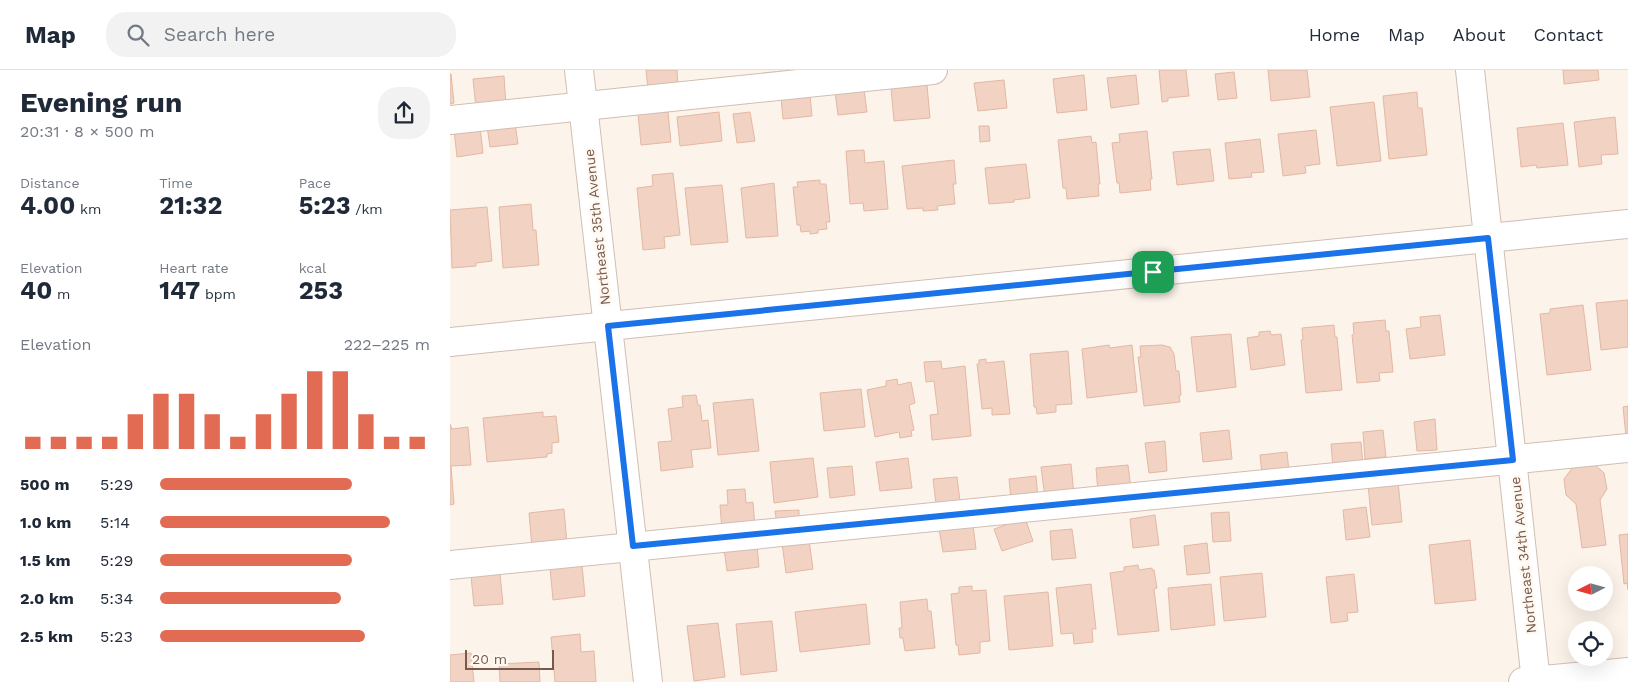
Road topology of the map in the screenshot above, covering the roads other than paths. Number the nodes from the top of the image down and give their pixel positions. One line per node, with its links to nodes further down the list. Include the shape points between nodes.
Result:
1 (579, 70): 4 (street, Northeast 35th Avenue)
2 (933, 70): 4 (street)
3 (1470, 70): 7 (street, Northeast 34th Avenue)
4 (583, 106): 5 (street); 8 (street, Northeast 35th Avenue)
5 (450, 120)
6 (1628, 224): 7 (street)
7 (1488, 238): 8 (street); 11 (street, Northeast 34th Avenue)
8 (608, 326): 9 (street); 12 (street, Northeast 35th Avenue)
9 (450, 342)
10 (1628, 448): 11 (street)
11 (1513, 460): 12 (street); 16 (street, Northeast 34th Avenue)
12 (633, 546): 13 (street); 15 (street, Northeast 35th Avenue)
13 (450, 564)
14 (1628, 672): 16 (street)
15 (648, 682)
16 (1532, 682)

